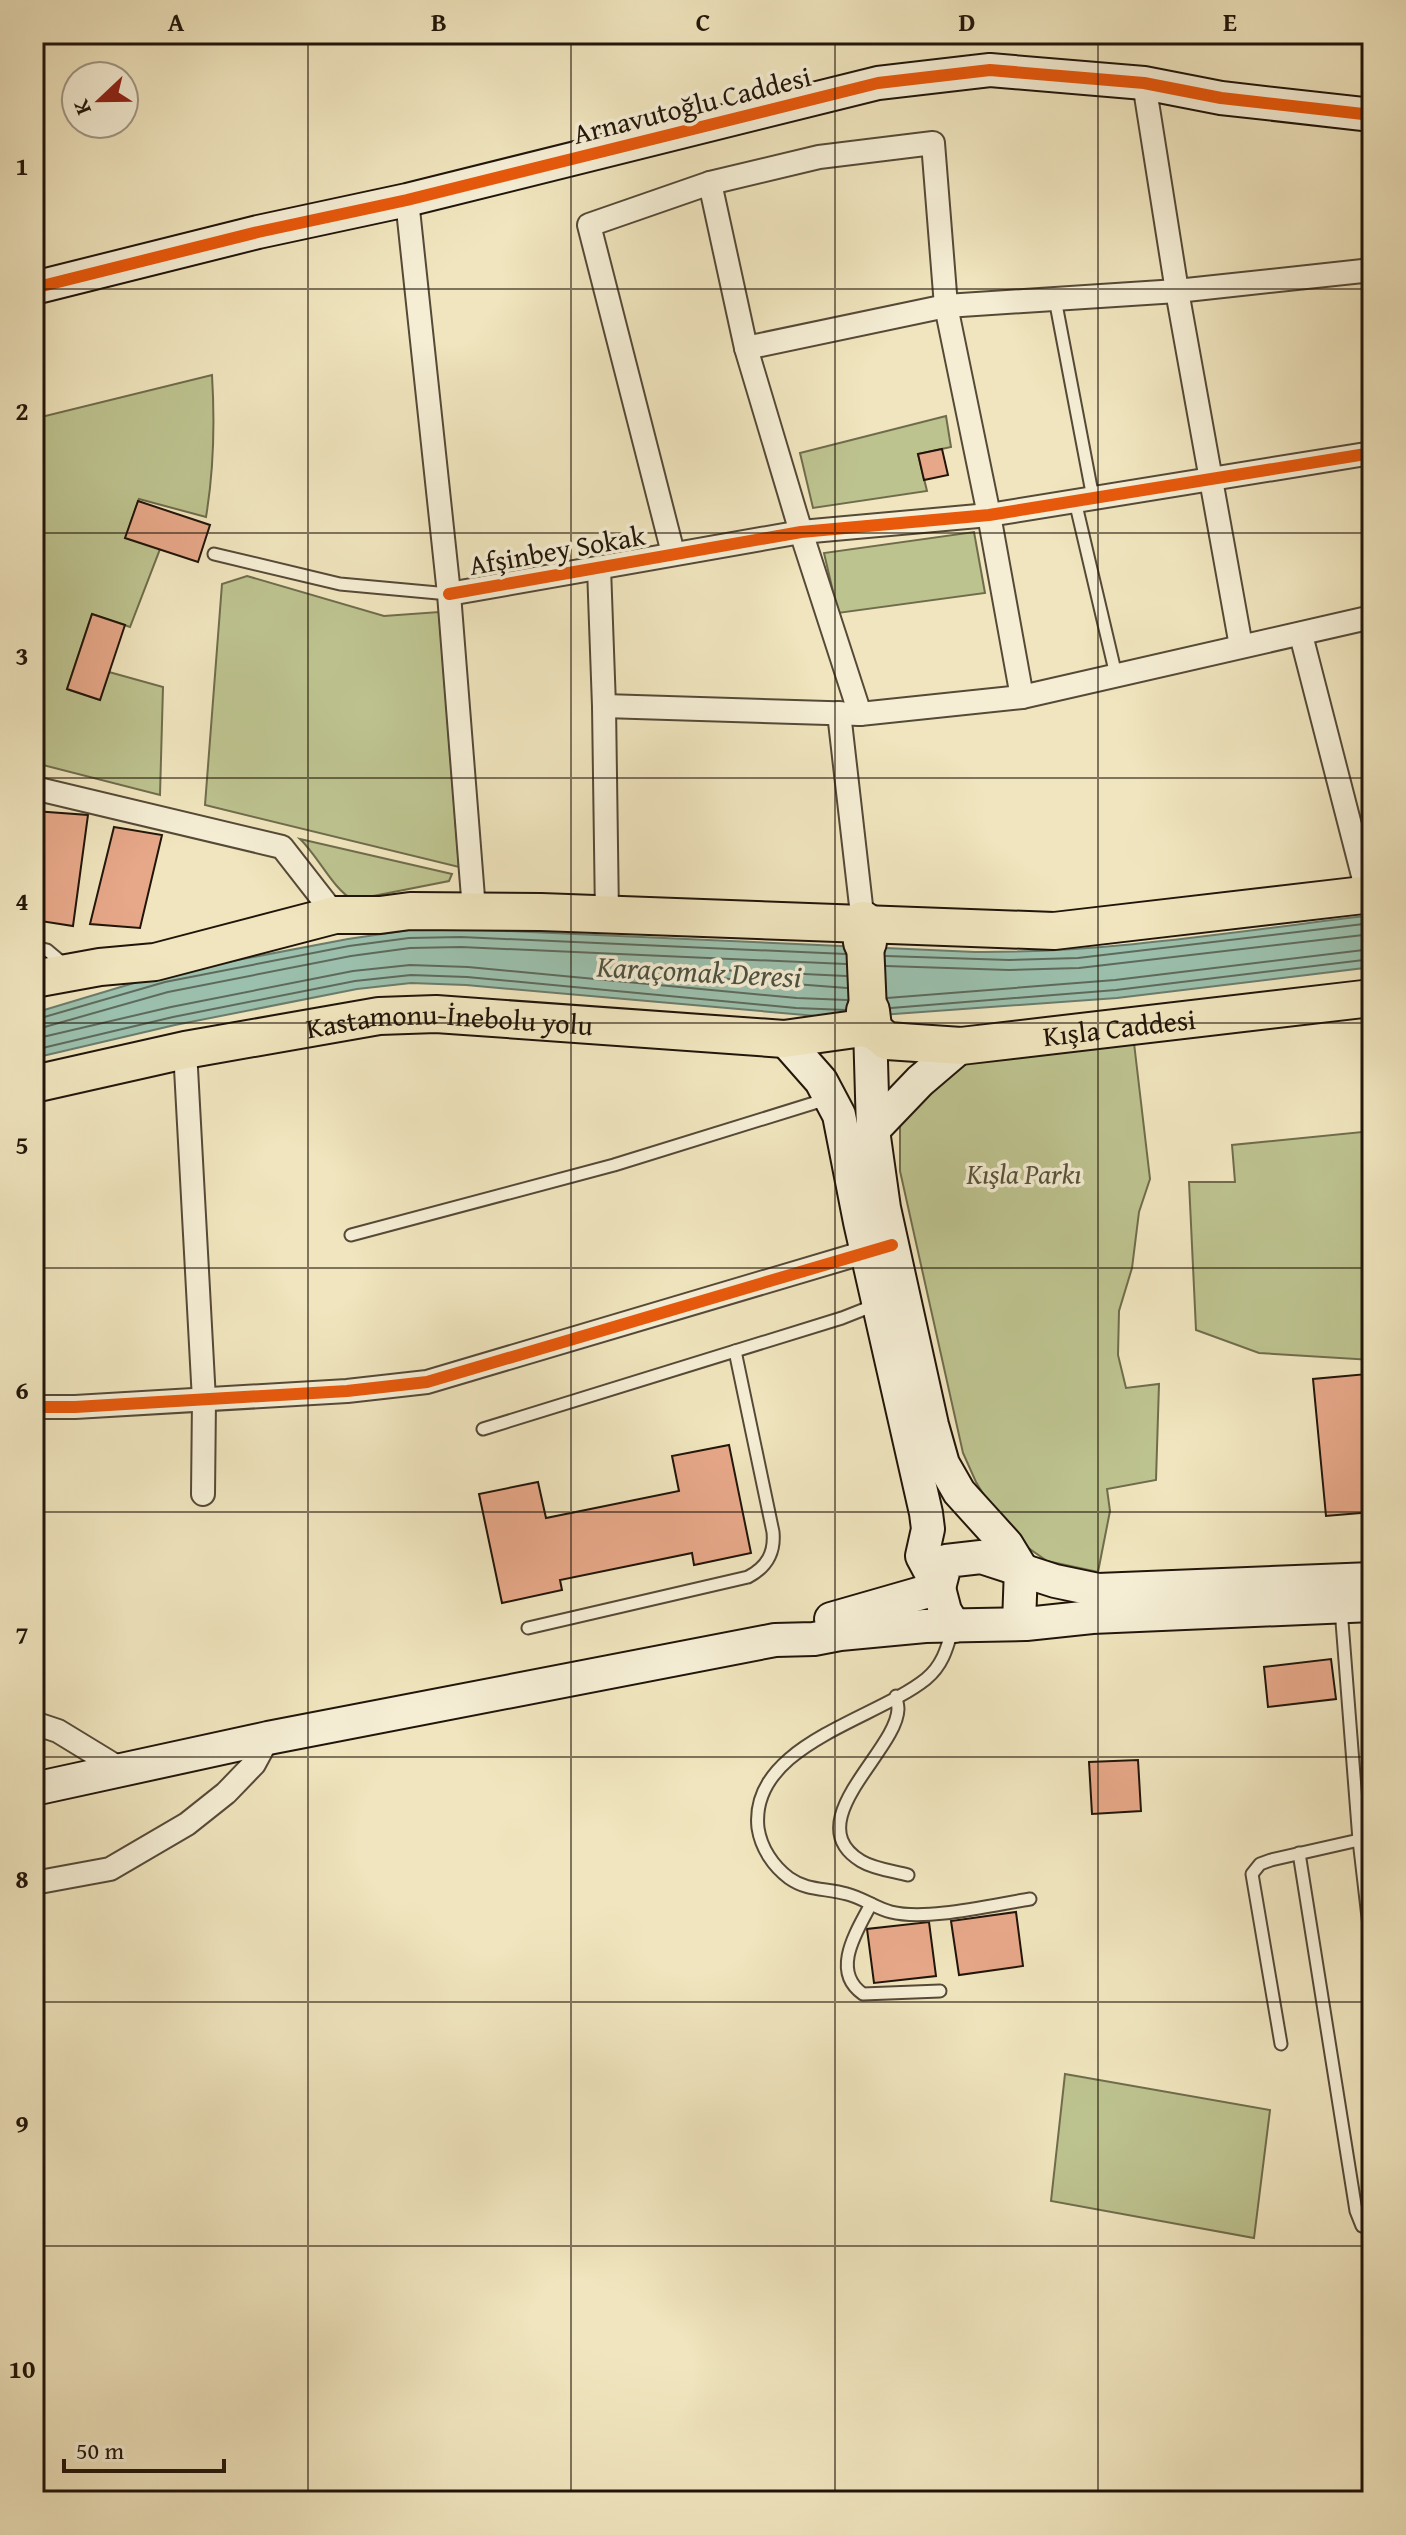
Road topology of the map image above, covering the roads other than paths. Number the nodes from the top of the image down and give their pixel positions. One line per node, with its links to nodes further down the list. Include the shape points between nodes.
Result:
1 (1144, 83): 2 (main road, Arnavutoğlu Caddesi, via 1221,98); 4 (main road, Arnavutoğlu Caddesi, via 990,70 878,83); 7 (street)
2 (1372, 115)
3 (710, 183): 9 (street, via 819,157 933,143); 10 (street); 16 (street, via 589,225)
4 (407, 200): 6 (main road, Arnavutoğlu Caddesi); 19 (street)
5 (1372, 270): 7 (street)
6 (34, 288)
7 (1177, 291): 8 (street); 12 (street)
8 (1055, 299): 9 (street); 13 (lane)
9 (946, 306): 10 (street); 14 (street)
10 (746, 348): 15 (street)
11 (1372, 453): 12 (street, Afşinbey Sokak)
12 (1211, 479): 13 (street, Afşinbey Sokak); 22 (street)
13 (1084, 500): 14 (street, Afşinbey Sokak); 23 (lane)
14 (989, 515): 15 (street, Afşinbey Sokak); 24 (street)
15 (801, 532): 16 (street, Afşinbey Sokak); 26 (street)
16 (673, 553): 18 (street, Afşinbey Sokak)
17 (214, 554): 19 (lane, via 340,584)
18 (599, 568): 19 (street, Afşinbey Sokak); 25 (street)
19 (449, 594): 29 (street)
20 (1372, 617): 21 (street)
21 (1301, 635): 22 (street); 28 (street)
22 (1241, 646): 23 (street)
23 (1116, 675): 24 (street)
24 (1022, 697): 26 (street)
25 (604, 706): 26 (street); 31 (street)
26 (850, 713): 32 (street)
27 (34, 788): 30 (street, via 282,847)
28 (1370, 895): 32 (main road, via 1054,931)
29 (474, 910): 30 (main road); 31 (main road)
30 (335, 915): 34 (main road, via 155,962)
31 (607, 915): 32 (main road)
32 (864, 932): 37 (main road)
33 (34, 947): 34 (lane, via 56,956)
34 (71, 972): 35 (main road)
35 (34, 979)
36 (1372, 998): 39 (main road, Kışla Caddesi)
37 (869, 1019): 38 (main road, Kastamonu-İnebolu yolu); 39 (main road, Kışla Caddesi, via 887,1041); 43 (main road)
38 (784, 1039): 40 (main road, Kastamonu-İnebolu yolu, via 436,1014 379,1016); 42 (main road)
39 (961, 1046): 43 (main road)
40 (185, 1050): 41 (main road, Kastamonu-İnebolu yolu); 48 (street)
41 (34, 1084)
42 (831, 1097): 44 (lane, via 614,1165); 45 (main road)
43 (873, 1130): 45 (main road, via 884,1208)
44 (351, 1235)
45 (879, 1248): 46 (main road); 48 (street, via 427,1382); 52 (main road, via 943,1464)
46 (879, 1303): 47 (lane); 54 (main road, via 926,1513 922,1556)
47 (735, 1351): 50 (lane); 58 (lane, via 773,1532 769,1559 748,1577)
48 (204, 1400): 49 (street); 51 (street)
49 (34, 1407)
50 (483, 1429)
51 (203, 1494)
52 (1021, 1568): 54 (main road, via 981,1557 946,1561); 55 (main road, via 1098,1590); 56 (main road)
53 (1372, 1579): 55 (main road)
54 (939, 1588): 57 (main road); 59 (main road)
55 (1351, 1597): 56 (main road); 65 (lane)
56 (1019, 1624): 57 (main road)
57 (954, 1626): 59 (main road); 60 (lane, via 944,1660 926,1679)
58 (528, 1628)
59 (775, 1640): 62 (main road)
60 (896, 1696): 68 (lane, via 898,1710 847,1799 841,1827 846,1847 859,1860); 71 (lane, via 786,1761 769,1780 758,1813 765,1850 783,1873 808,1889 849,1894)
61 (34, 1723): 63 (street, via 58,1731)
62 (268, 1738): 63 (main road); 69 (street, via 254,1764 226,1793 175,1831 110,1869)
63 (122, 1770): 64 (main road)
64 (34, 1789)
65 (1359, 1840): 66 (lane); 67 (lane)
66 (1299, 1853): 74 (lane, via 1260,1864 1252,1874); 75 (lane, via 1356,2211 1362,2226)
67 (1367, 1866): 72 (lane)
68 (908, 1875)
69 (34, 1883)
70 (1030, 1899): 71 (lane, via 922,1914)
71 (871, 1904): 73 (lane, via 846,1962 855,1988 863,1994)
72 (1372, 1952)
73 (940, 1991)
74 (1281, 2044)
75 (1372, 2229)

